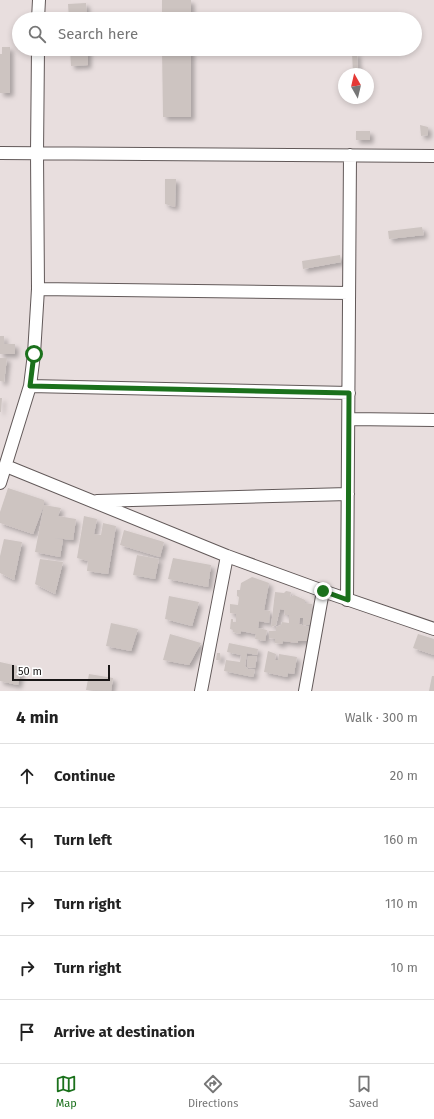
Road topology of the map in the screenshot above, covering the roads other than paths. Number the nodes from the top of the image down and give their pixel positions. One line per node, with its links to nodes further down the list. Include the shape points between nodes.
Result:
1 (39, 0): 2 (street)
2 (38, 12)
3 (38, 56): 5 (street)
4 (0, 153): 5 (street)
5 (37, 154): 6 (street); 8 (street)
6 (350, 155): 7 (street); 9 (street)
7 (434, 156)
8 (38, 289): 9 (street); 10 (street)
9 (350, 293): 11 (street)
10 (30, 386): 11 (street); 14 (street)
11 (349, 393): 12 (street)
12 (349, 419): 13 (street); 16 (street)
13 (434, 420)
14 (6, 466): 15 (street); 17 (street)
15 (0, 483)
16 (348, 494): 17 (street); 20 (street)
17 (92, 501): 18 (street)
18 (227, 556): 19 (street); 22 (street)
19 (323, 591): 20 (street); 23 (street)
20 (348, 600): 21 (street)
21 (434, 629)
22 (200, 691)
23 (305, 691)

